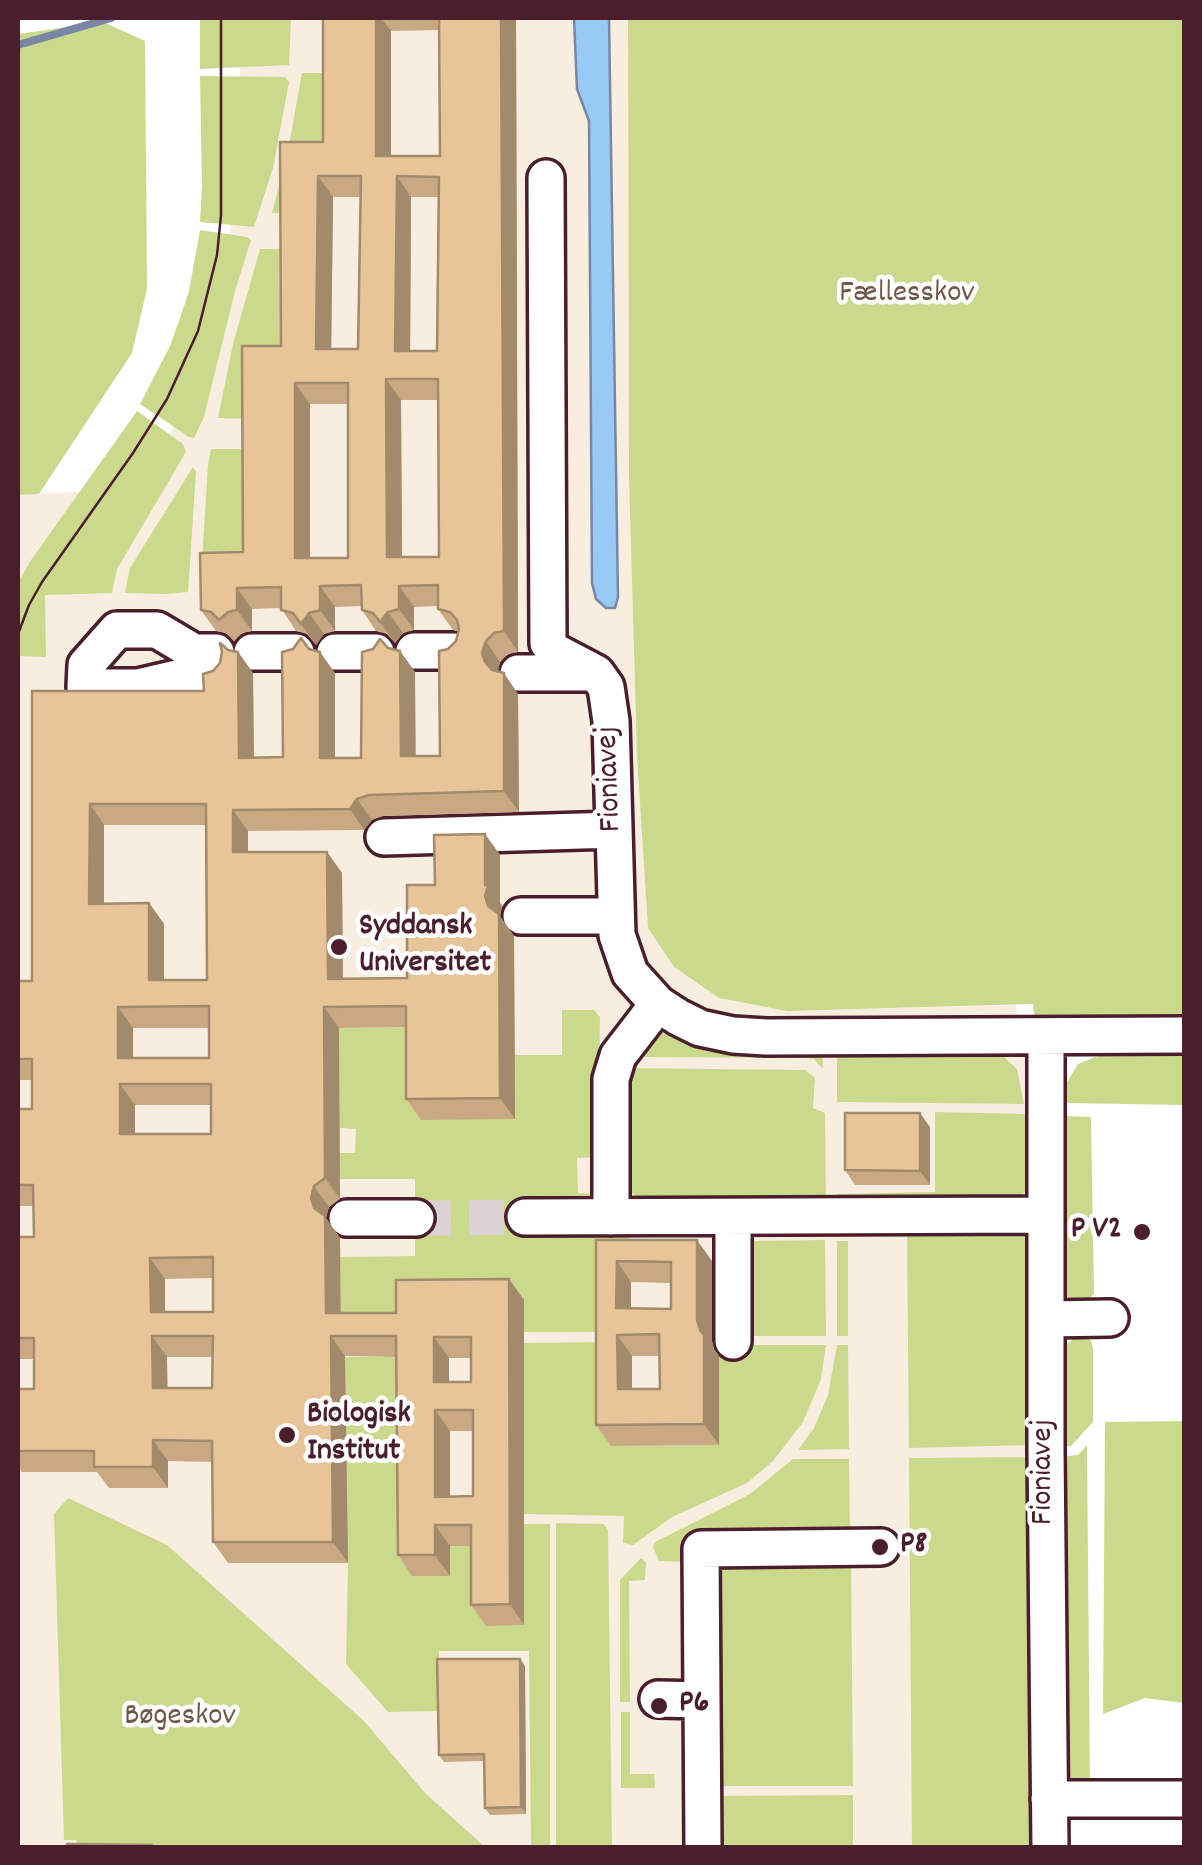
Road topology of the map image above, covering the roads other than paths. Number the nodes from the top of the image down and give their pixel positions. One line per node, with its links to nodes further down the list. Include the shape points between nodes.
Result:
1 (546, 178): 2 (street, via 548,643)
2 (554, 651): 9 (street); 9 (street, via 518,662)
3 (414, 662): 4 (street)
4 (453, 662)
5 (253, 663): 6 (street)
6 (296, 663)
7 (335, 663): 8 (street)
8 (376, 663)
9 (596, 673): 10 (street, Fioniavej, via 606,687 611,721)
10 (614, 830): 11 (street); 13 (street, Fioniavej)
11 (384, 837)
12 (521, 916): 13 (street)
13 (616, 916): 14 (street, Fioniavej, via 630,973)
14 (658, 1004): 16 (street, Fioniavej, via 700,1028 732,1035); 22 (street, via 618,1056 610,1080)
15 (1184, 1035): 16 (street, Fioniavej)
16 (1046, 1036): 17 (street, Fioniavej)
17 (1046, 1215): 19 (street); 24 (street, Fioniavej)
18 (525, 1217): 22 (street)
19 (733, 1217): 22 (street); 25 (street)
20 (346, 1218): 21 (street)
21 (416, 1218)
22 (611, 1218)
23 (1110, 1318): 24 (street)
24 (1046, 1319): 29 (street, Fioniavej)
25 (733, 1340)
26 (880, 1547): 28 (street, via 701,1549)
27 (658, 1699): 28 (street)
28 (702, 1700): 31 (street)
29 (1049, 1799): 30 (street); 32 (street, Fioniavej)
30 (1184, 1800)
31 (703, 1848)
32 (1050, 1848)

